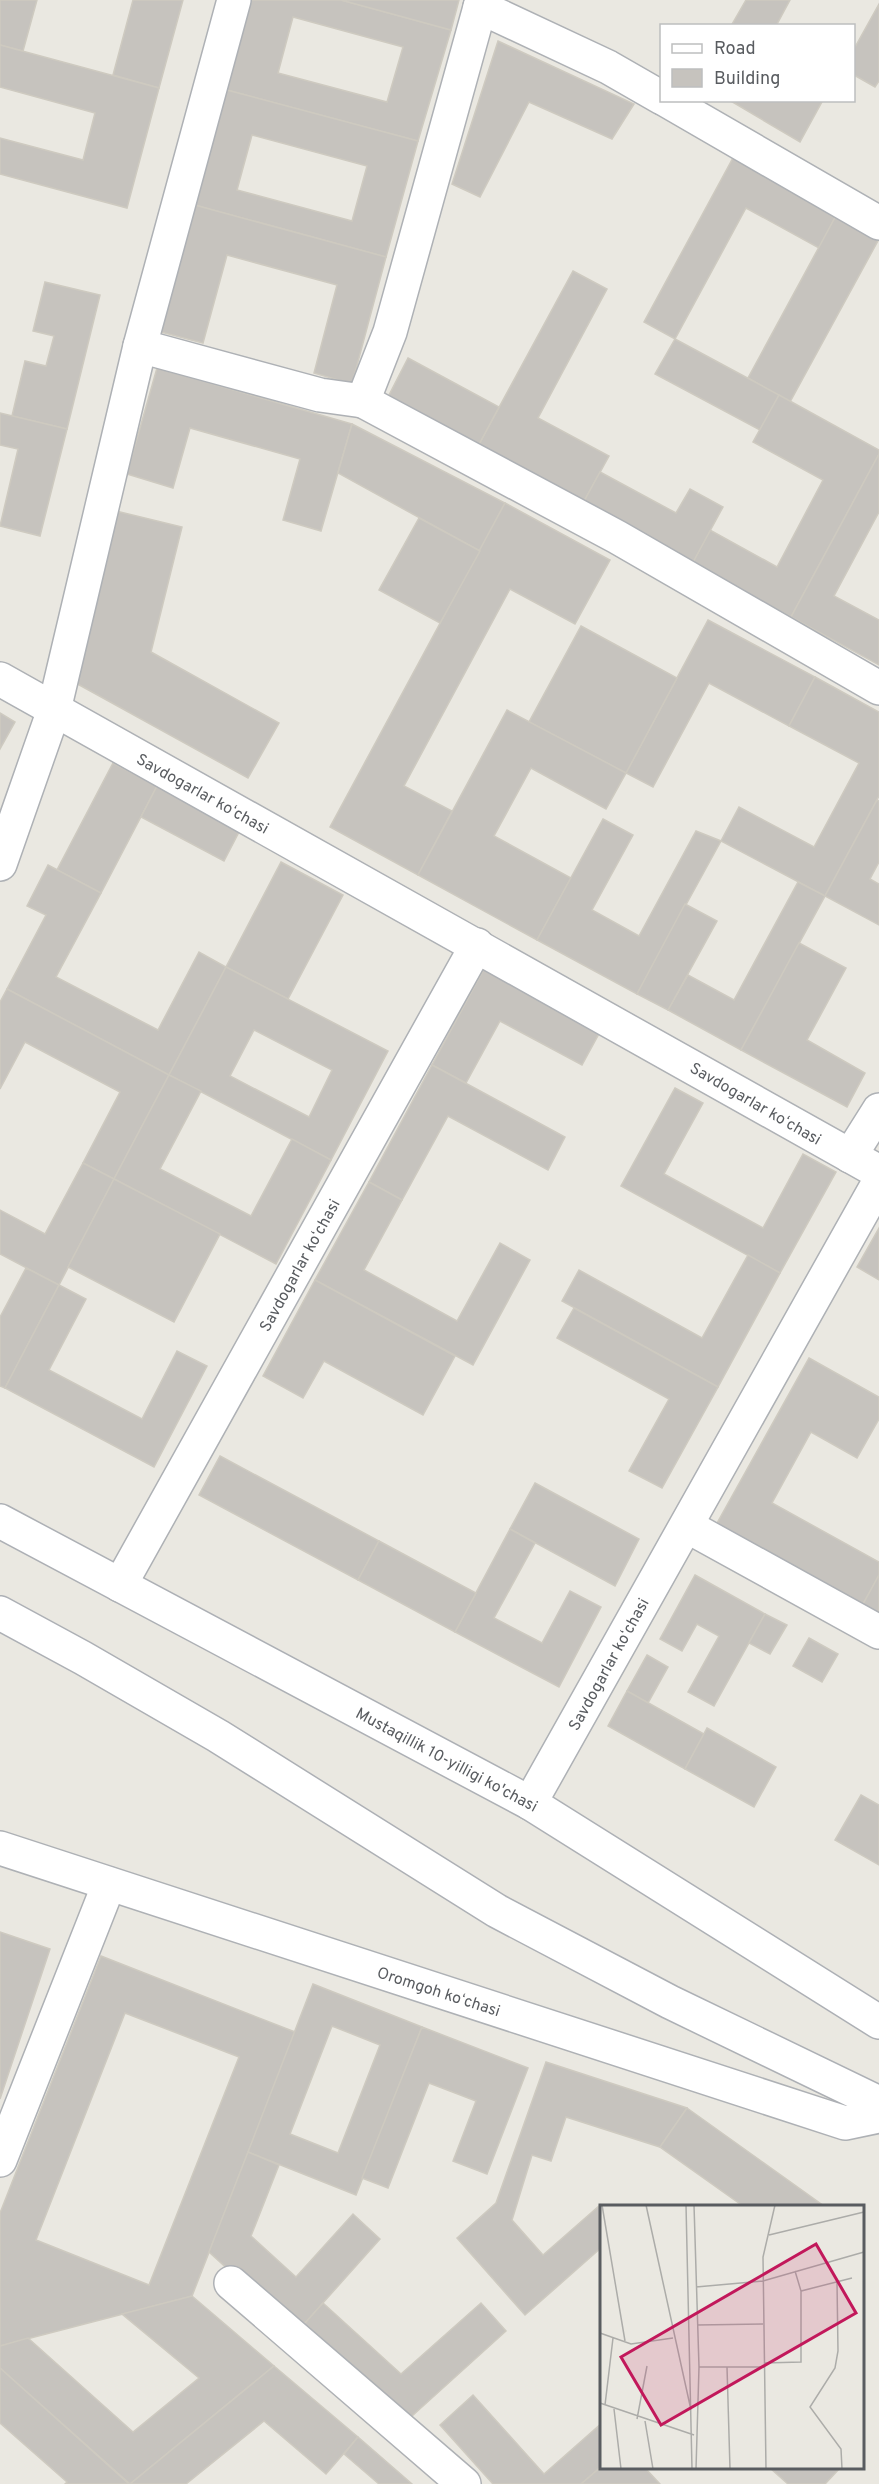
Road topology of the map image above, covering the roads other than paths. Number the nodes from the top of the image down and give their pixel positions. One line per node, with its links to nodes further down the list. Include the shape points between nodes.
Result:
1 (234, 0): 6 (street)
2 (481, 4): 3 (street); 7 (street, via 390,332)
3 (660, 97)
4 (669, 102): 5 (street)
5 (879, 223)
6 (140, 346): 7 (street, via 320,395); 10 (street)
7 (363, 401): 9 (street, via 617,537)
8 (0, 679): 10 (street, Savdogarlar koʻchasi)
9 (879, 688)
10 (54, 710): 11 (street); 12 (street, Savdogarlar koʻchasi)
11 (0, 864)
12 (477, 945): 14 (street, Savdogarlar koʻchasi); 19 (street, Savdogarlar koʻchasi)
13 (879, 1110): 14 (street)
14 (850, 1156): 15 (street, Savdogarlar koʻchasi)
15 (879, 1172)
16 (879, 1182): 18 (street, Savdogarlar koʻchasi)
17 (0, 1521): 19 (street, Mustaqillik 10-yilligi ko'chasi)
18 (687, 1526): 21 (street); 22 (street, Savdogarlar koʻchasi)
19 (120, 1585): 22 (street, Mustaqillik 10-yilligi ko'chasi)
20 (0, 1613): 26 (street, via 218,1736 497,1911 670,2002)
21 (879, 1632)
22 (530, 1803): 25 (street, Mustaqillik 10-yilligi ko'chasi)
23 (0, 1848): 24 (street, Oromgoh koʻchasi)
24 (109, 1884): 27 (street, Oromgoh koʻchasi, via 845,2123); 28 (street)
25 (879, 2022)
26 (879, 2103)
27 (879, 2116)
28 (0, 2160)
29 (231, 2283): 30 (street)
30 (464, 2484)

